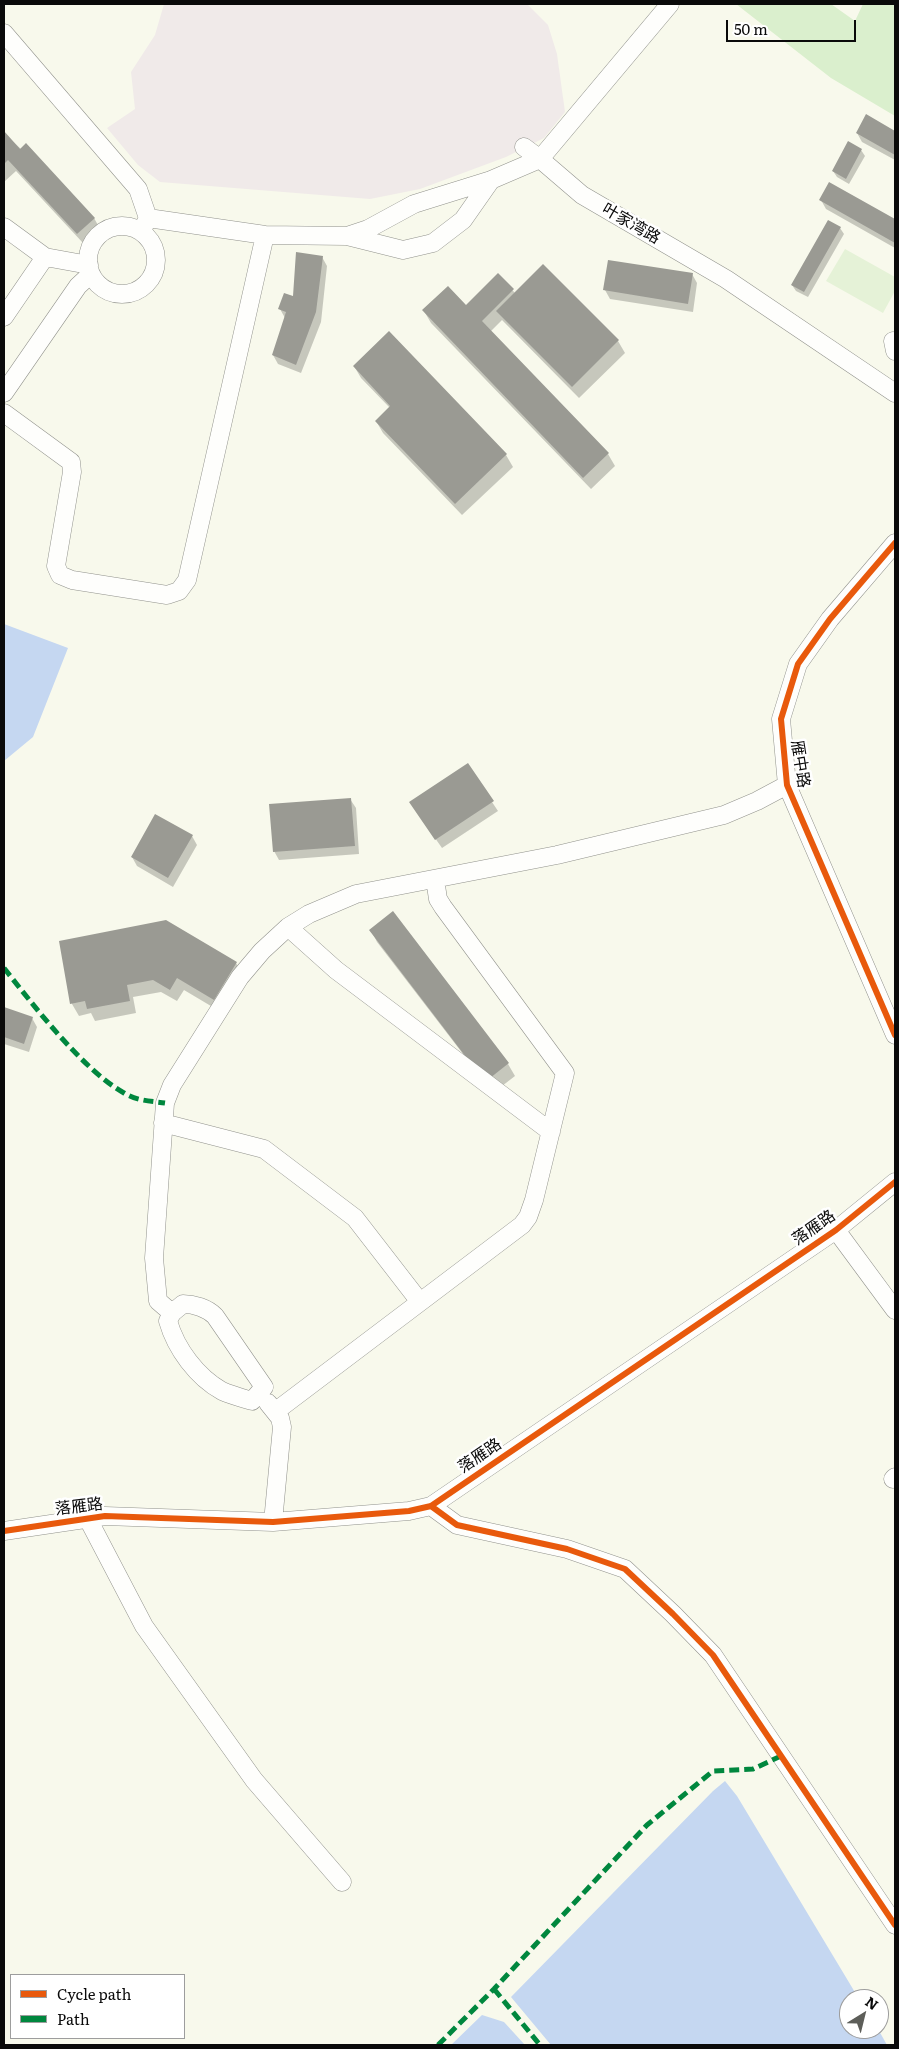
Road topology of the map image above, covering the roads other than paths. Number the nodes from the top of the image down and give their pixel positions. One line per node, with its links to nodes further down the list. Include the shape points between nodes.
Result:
1 (670, 4): 4 (street)
2 (4, 33): 6 (street, via 138,189)
3 (524, 147): 4 (street, 叶家湾路)
4 (540, 159): 5 (street); 14 (street, 叶家湾路, via 582,195 726,279)
5 (491, 180): 9 (street, via 414,204 368,229); 9 (street, via 463,220 433,243 403,250)
6 (144, 225): 8 (street); 11 (street, via 123,226 104,232 92,246); 11 (street, via 156,256 156,266 148,283 132,293 112,293 104,289)
7 (6, 233): 10 (street)
8 (266, 235): 9 (street); 15 (street, via 187,580 178,591 167,595 72,580 60,575 56,566 71,462)
9 (346, 236)
10 (45, 257): 11 (street); 12 (street)
11 (90, 270): 13 (street)
12 (4, 316)
13 (4, 393)
14 (895, 393)
15 (4, 413)
16 (895, 542): 17 (street, 雁中路, via 830,619 798,664 780,720)
17 (786, 785): 18 (street, via 724,815 566,853); 20 (street, 雁中路)
18 (434, 879): 19 (street, via 356,894 309,914); 22 (street, via 443,907 565,1073)
19 (288, 928): 21 (street, via 249,966 209,1024 172,1085); 22 (street, via 336,970)
20 (895, 1035)
21 (162, 1123): 25 (street, via 264,1148 355,1218); 27 (street, via 154,1270 157,1298)
22 (551, 1132): 25 (street, via 534,1200 522,1225)
23 (895, 1182): 24 (street, 落雁路)
24 (836, 1230): 26 (street); 30 (street, 落雁路)
25 (420, 1302): 29 (street)
26 (895, 1310)
27 (172, 1313): 28 (street, via 168,1321 170,1326 180,1347 201,1375 232,1395 252,1401); 28 (street, via 182,1304 211,1312 264,1387)
28 (258, 1394): 29 (street)
29 (276, 1411): 32 (street, via 282,1427)
30 (431, 1506): 32 (street, 落雁路, via 409,1511); 35 (street, via 457,1526 567,1549 624,1569 713,1655)
31 (88, 1519): 32 (street, 落雁路, via 105,1516); 33 (street, 落雁路); 34 (street, via 144,1626 254,1780)
32 (272, 1522)
33 (4, 1531)
34 (342, 1882)
35 (895, 1925)

